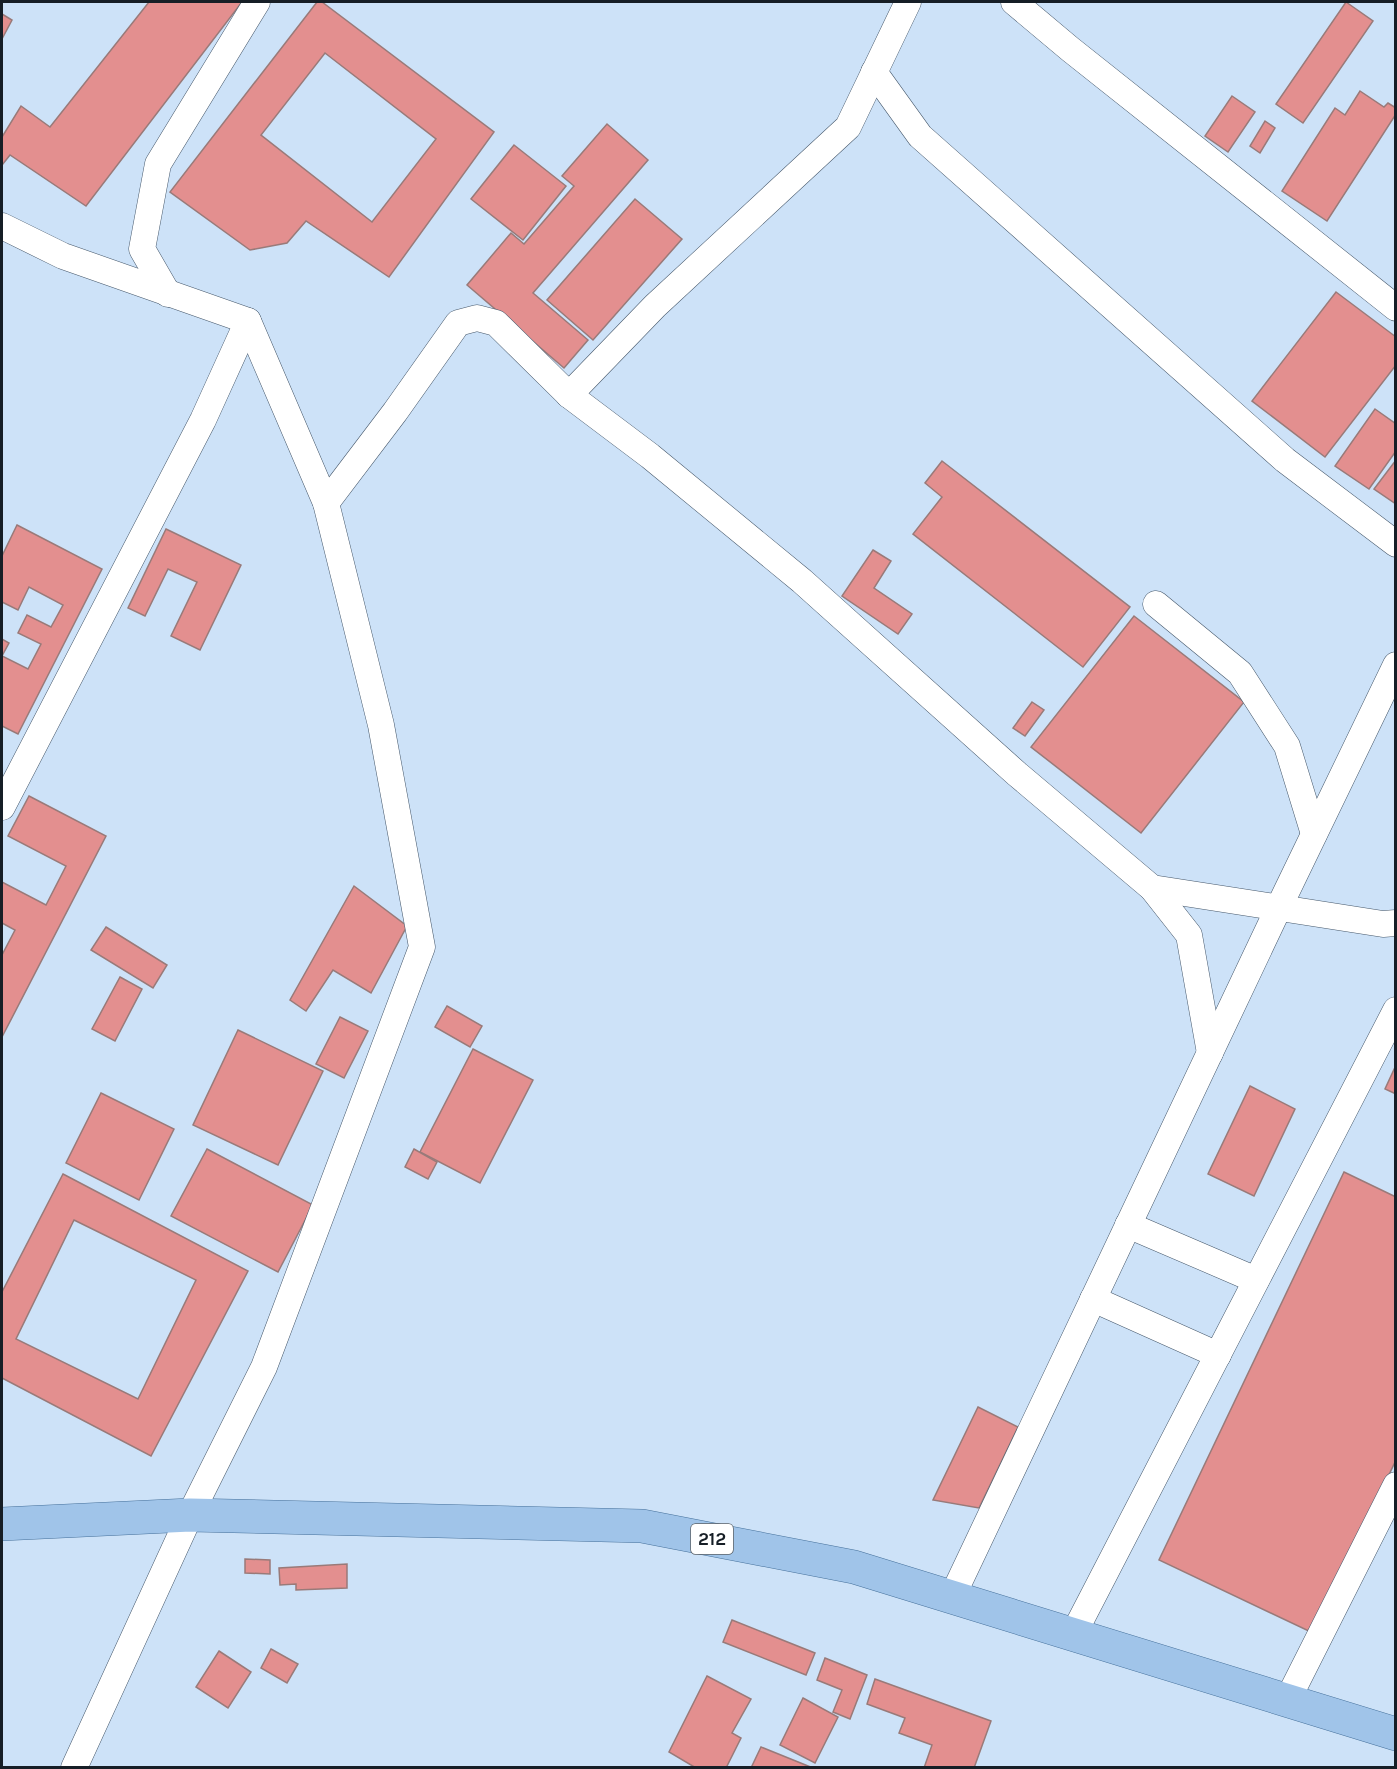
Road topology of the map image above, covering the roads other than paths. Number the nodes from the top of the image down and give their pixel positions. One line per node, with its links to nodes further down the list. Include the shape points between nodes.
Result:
1 (257, 2): 6 (street, via 158,164 142,249)
2 (908, 2): 4 (street)
3 (1014, 2): 7 (street)
4 (874, 72): 9 (street, via 848,127 655,306); 11 (street, via 920,136 1285,460)
5 (2, 226): 6 (street, via 63,256)
6 (168, 294): 8 (street)
7 (1395, 308)
8 (248, 321): 10 (street); 14 (street, via 203,420)
9 (569, 395): 10 (street, via 496,323 477,318 458,323); 16 (street, via 802,581 1017,774)
10 (326, 503): 26 (street, via 381,725 422,947 264,1366)
11 (1395, 544)
12 (1156, 604): 15 (street, via 1240,673 1287,746)
13 (1395, 665): 15 (street)
14 (2, 807)
15 (1314, 834): 17 (street)
16 (1152, 888): 17 (street); 20 (street, via 1189,935)
17 (1279, 907): 18 (street); 20 (street)
18 (1395, 924)
19 (1395, 1010): 22 (street)
20 (1210, 1053): 21 (street)
21 (1128, 1225): 22 (street); 23 (street)
22 (1256, 1280): 24 (street)
23 (1093, 1299): 24 (street); 28 (street)
24 (1218, 1354): 29 (street)
25 (1395, 1485): 30 (street)
26 (190, 1515): 27 (main road, 212); 28 (main road, 212, via 642,1526 854,1567); 32 (street)
27 (2, 1524)
28 (952, 1597): 29 (main road, 212)
29 (1073, 1635): 30 (main road, 212)
30 (1287, 1701): 31 (main road, 212)
31 (1395, 1734)
32 (74, 1767)

